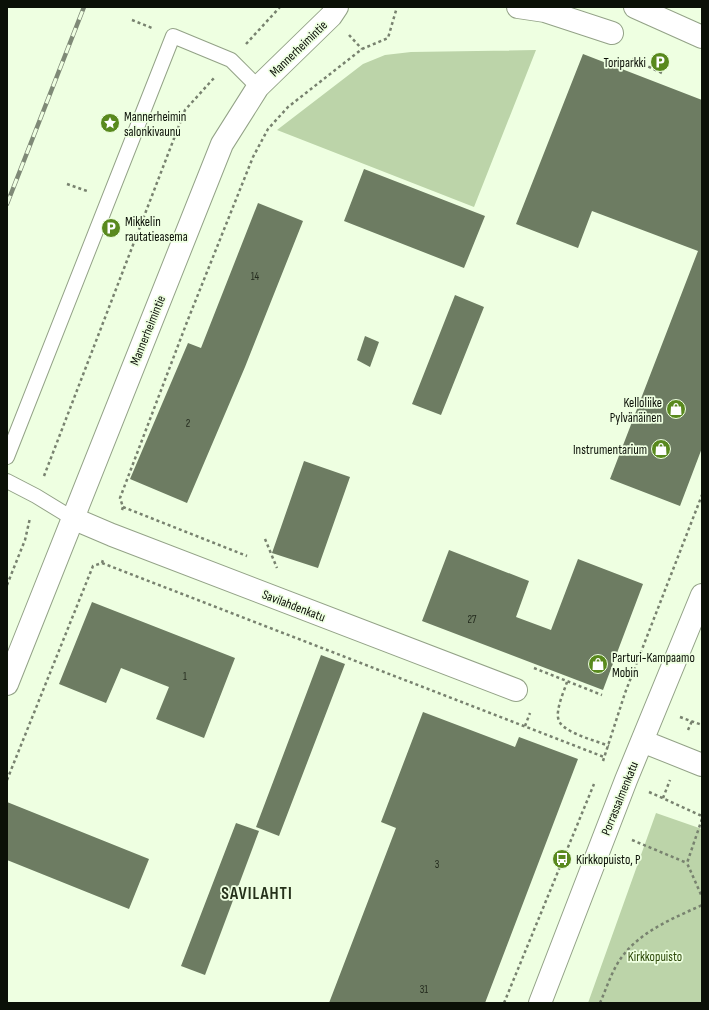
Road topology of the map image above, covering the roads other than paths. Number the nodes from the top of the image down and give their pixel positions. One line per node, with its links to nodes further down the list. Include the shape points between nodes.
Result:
1 (337, 7): 6 (street, Mannerheimintie, via 331,16)
2 (518, 7): 4 (street, via 545,12)
3 (635, 7): 5 (street)
4 (612, 33)
5 (702, 37)
6 (258, 87): 7 (lane, via 231,60 173,36); 9 (street, Mannerheimintie, via 222,144)
7 (7, 457)
8 (7, 481): 9 (lane)
9 (72, 518): 11 (street, Mannerheimintie); 12 (street, Savilahdenkatu)
10 (702, 595): 13 (street, Porrassalmenkatu)
11 (7, 684)
12 (516, 690)
13 (642, 741): 14 (street); 15 (street, Porrassalmenkatu)
14 (702, 766)
15 (540, 1003)

